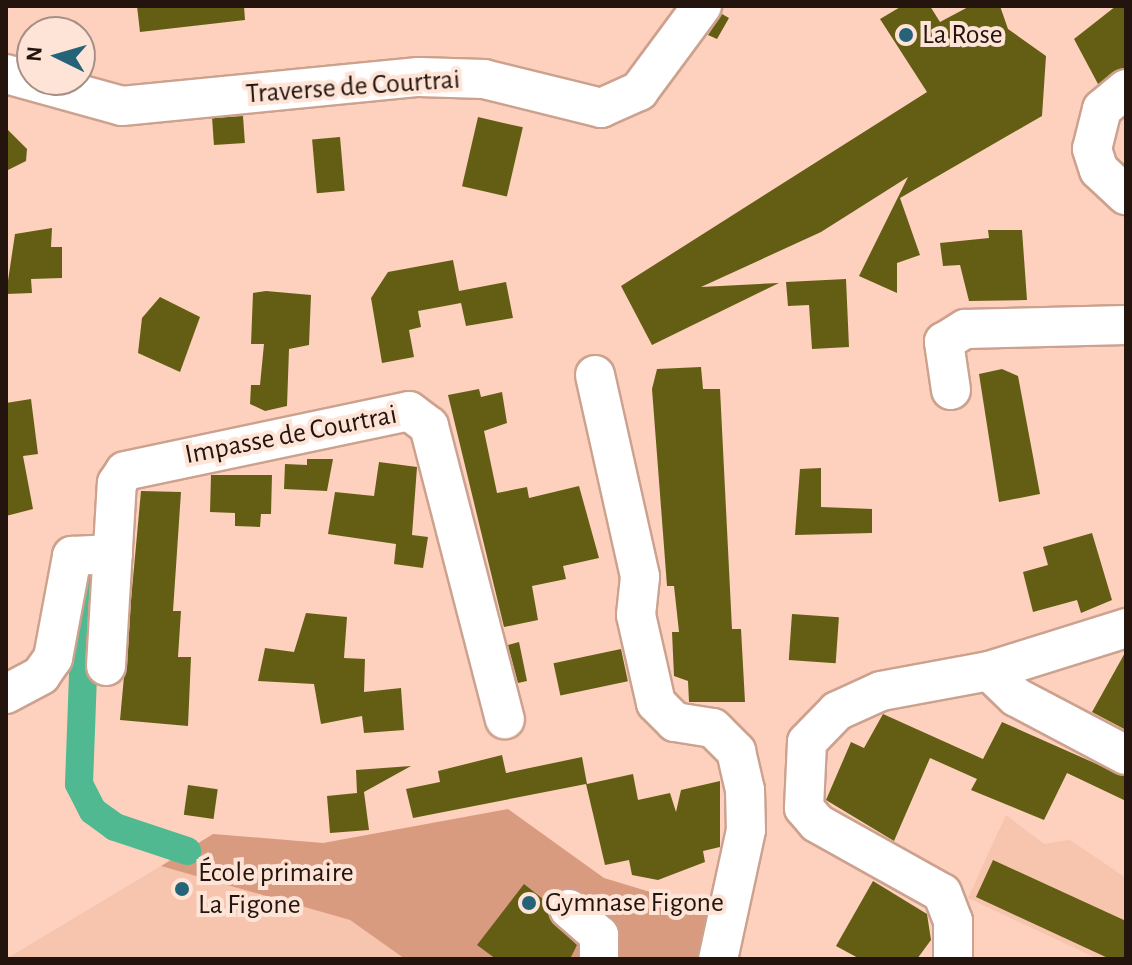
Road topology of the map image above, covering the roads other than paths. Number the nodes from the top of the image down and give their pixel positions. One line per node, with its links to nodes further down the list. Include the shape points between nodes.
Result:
1 (702, 6): 2 (street, Traverse de Courtrai, via 639,91 601,108 484,79 419,77 122,106)
2 (6, 74)
3 (1126, 89): 4 (street, via 1102,109 1092,149 1099,170)
4 (1126, 195)
5 (1126, 325): 7 (street, via 965,329 944,342)
6 (595, 375): 17 (street, via 640,577 636,615 656,703 675,722 713,728 736,751 745,790 746,830)
7 (951, 390)
8 (97, 552): 10 (street, Impasse de Courtrai); 12 (street, Impasse de Courtrai, via 53,658 41,675); 13 (street, Impasse de Courtrai, via 125,471 409,411 429,426)
9 (1126, 628): 11 (street)
10 (106, 666)
11 (989, 671): 14 (street, via 1016,697); 18 (street, via 881,691 837,711 807,742 802,764 804,808 817,823 942,893 953,921)
12 (6, 694)
13 (505, 719)
14 (1126, 755)
15 (569, 909): 16 (street, via 599,935)
16 (599, 959)
17 (718, 959)
18 (953, 959)

